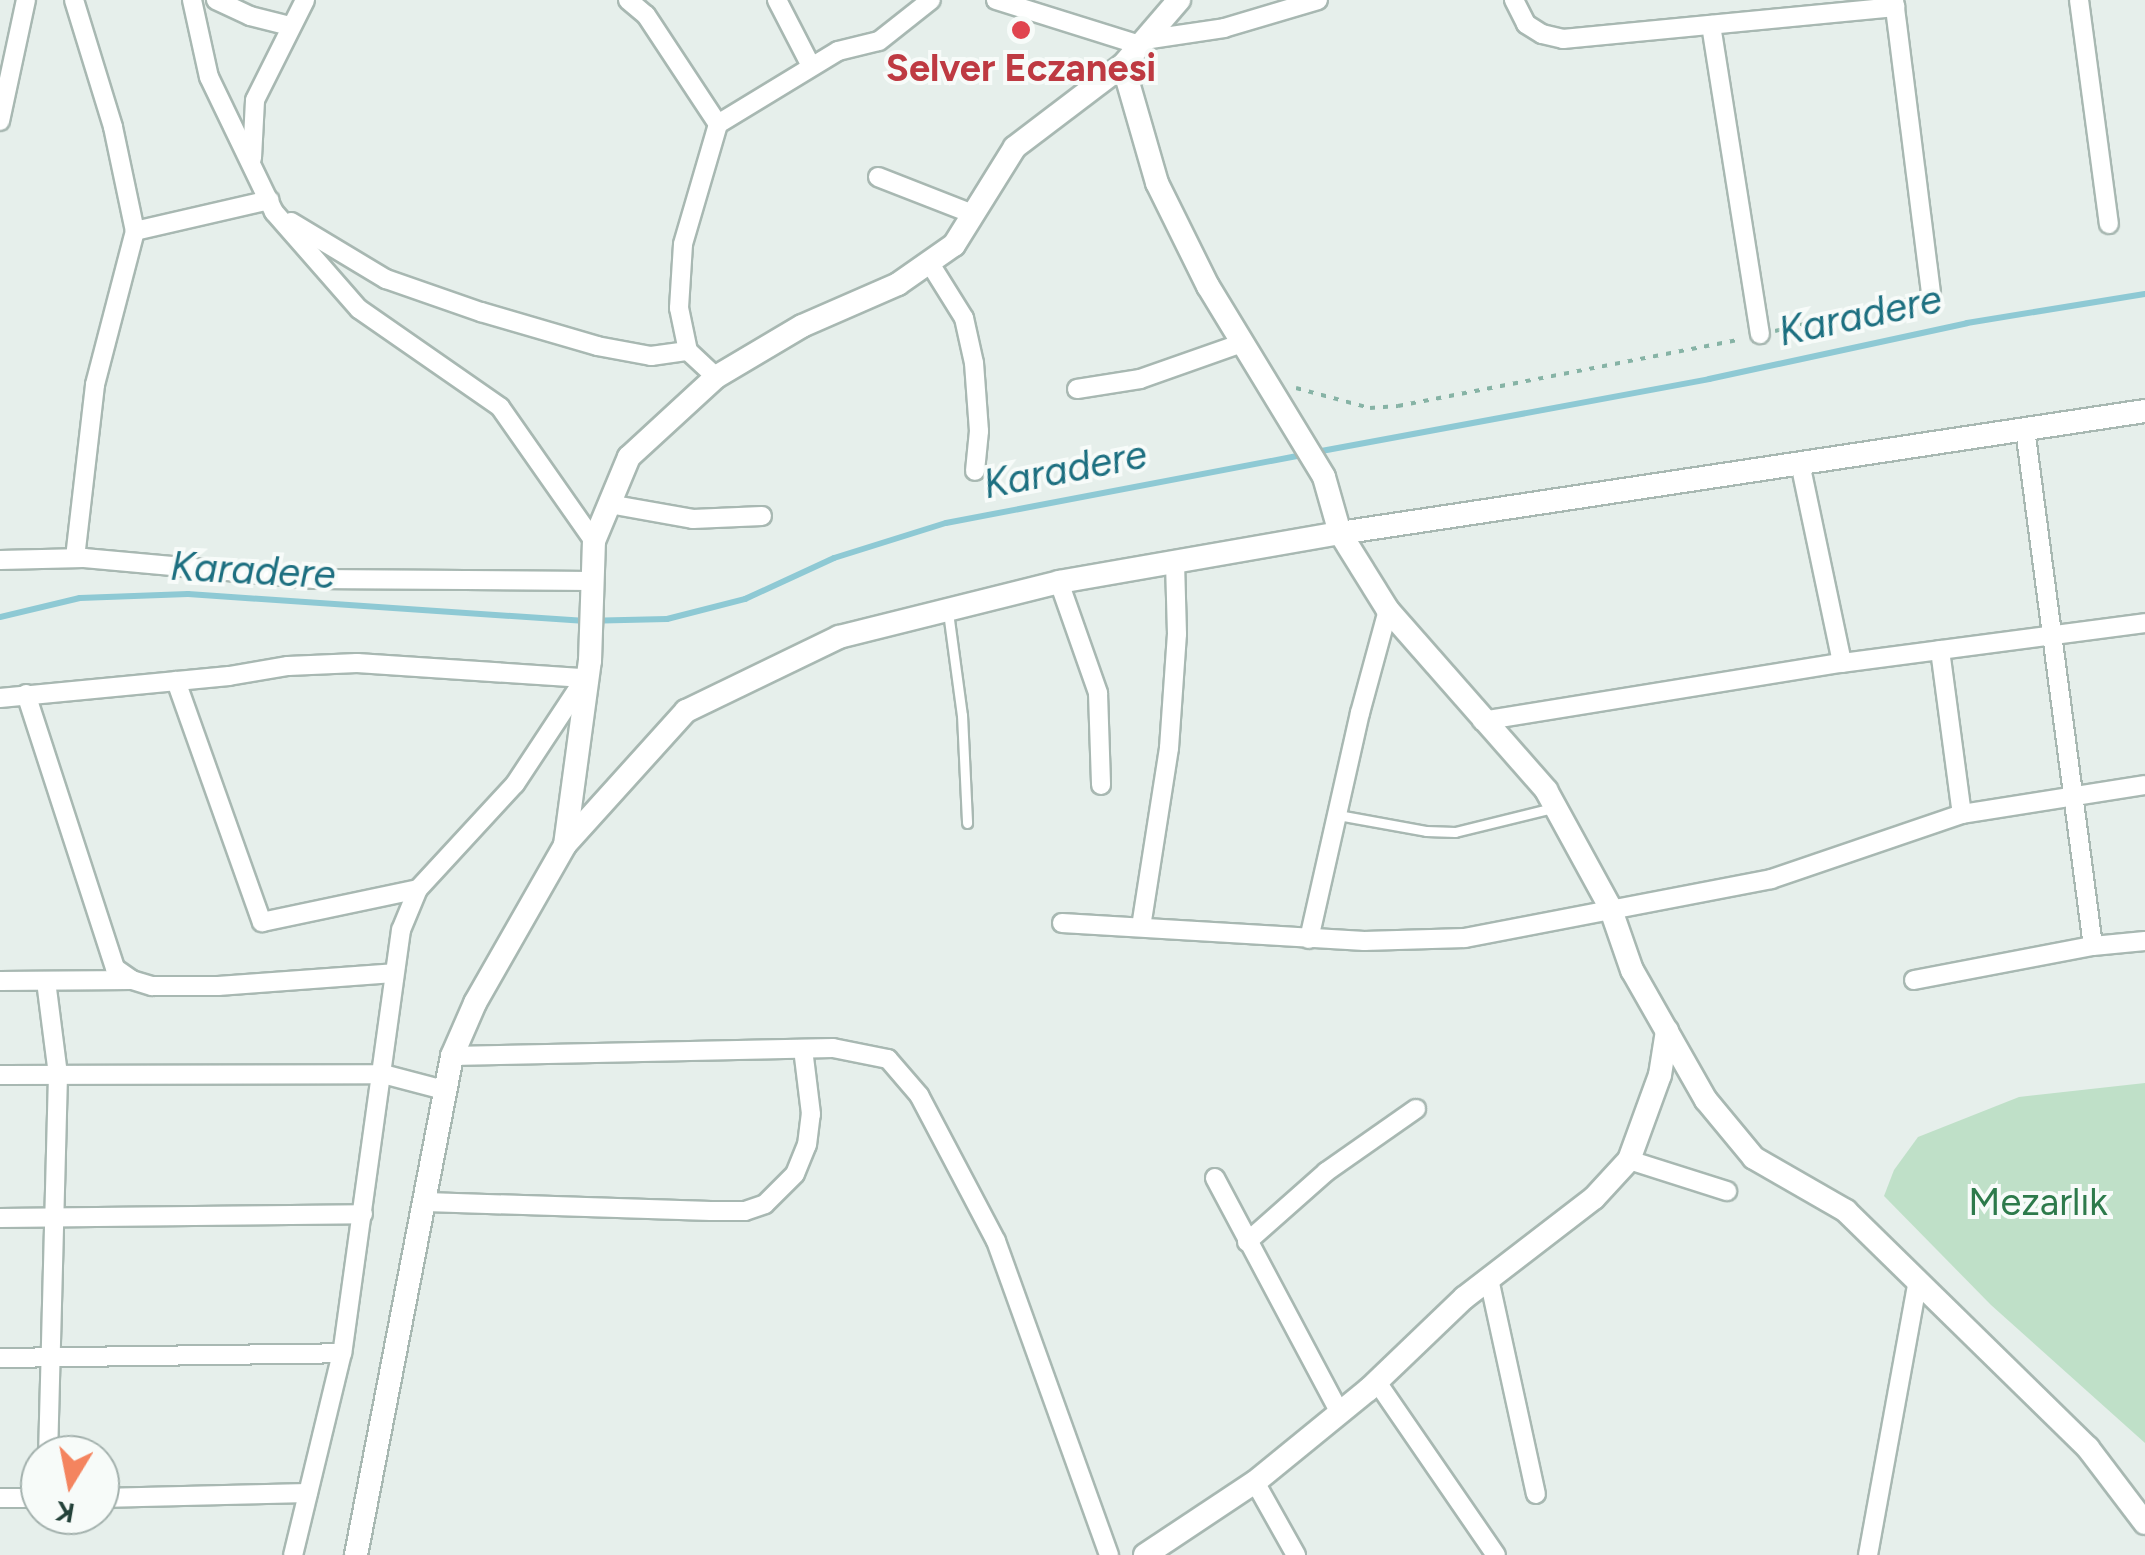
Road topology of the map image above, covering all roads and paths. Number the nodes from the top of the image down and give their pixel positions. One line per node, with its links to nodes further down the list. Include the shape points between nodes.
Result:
1 (26, 0): 20 (street)
2 (74, 0): 27 (street)
3 (192, 0): 22 (street, via 209,77)
4 (216, 0): 16 (street)
5 (305, 0): 16 (street)
6 (628, 0): 21 (street, via 646,15)
7 (777, 0): 19 (street)
8 (931, 0): 19 (street, via 879,41)
9 (996, 0): 17 (street)
10 (1179, 0): 17 (street)
11 (1318, 0): 17 (street, via 1224,28)
12 (1514, 0): 15 (street, via 1526,24 1563,39)
13 (2079, 0): 26 (street)
14 (1895, 4): 15 (street); 29 (street)
15 (1711, 25): 30 (street)
16 (290, 26): 22 (street, via 255,100)
17 (1142, 42): 18 (street)
18 (1123, 65): 25 (street, via 1015,148); 31 (street, via 1157,183)
19 (811, 66): 21 (street)
20 (0, 121)
21 (718, 124): 32 (street, via 683,244 678,308)
22 (252, 163): 24 (street)
23 (878, 177): 25 (street)
24 (272, 206): 27 (street); 32 (street, via 386,279 597,346 651,356); 43 (street, via 358,309 500,407)
25 (973, 214): 28 (street, via 954,245)
26 (2110, 224)
27 (135, 231): 44 (street, via 95,386)
28 (929, 262): 33 (street); 39 (street, via 964,318 974,362)
29 (1931, 293): 30 (path)
30 (1760, 334): 35 (path, via 1398,406 1370,408 1306,389)
31 (1242, 343): 34 (street, via 1140,380); 35 (street)
32 (688, 351): 33 (street)
33 (716, 377): 40 (street, via 628,457)
34 (1077, 389)
35 (1272, 392): 42 (street, via 1324,477)
36 (2145, 411): 37 (street)
37 (2025, 429): 38 (street); 52 (street)
38 (1800, 463): 42 (street); 54 (street)
39 (975, 472)
40 (609, 504): 41 (street, via 692,519); 43 (street)
41 (762, 516)
42 (1340, 533): 46 (street); 50 (street)
43 (594, 541): 48 (street)
44 (75, 558): 45 (street); 48 (street, via 315,579)
45 (0, 560)
46 (1175, 562): 47 (street); 71 (street, via 1169,748)
47 (1059, 582): 49 (street); 60 (street, via 1098,693)
48 (591, 589): 55 (street)
49 (948, 610): 66 (lane); 67 (street, via 839,637 686,711)
50 (1388, 610): 59 (street); 65 (street)
51 (2145, 623): 52 (street)
52 (2052, 635): 53 (street); 62 (street)
53 (1940, 650): 54 (street); 64 (street)
54 (1842, 663): 59 (street)
55 (588, 670): 56 (street, via 357,663); 67 (street); 68 (street, via 516,784)
56 (176, 681): 57 (street); 68 (street, via 262,922)
57 (26, 694): 58 (street); 77 (street, via 115,968)
58 (0, 698)
59 (1482, 721): 63 (street)
60 (1101, 785)
61 (2145, 785): 62 (street)
62 (2074, 794): 64 (street); 74 (street)
63 (1556, 808): 65 (lane, via 1456,832); 69 (street)
64 (1962, 814): 69 (street, via 1771,880)
65 (1337, 815): 72 (street)
66 (967, 823)
67 (565, 845): 82 (street, via 475,1002)
68 (418, 889): 75 (street, via 400,930)
69 (1610, 907): 72 (street, via 1464,938); 80 (street, via 1632,970)
70 (1062, 923): 71 (street)
71 (1141, 927): 72 (street)
72 (1310, 939)
73 (2145, 941): 74 (street)
74 (2093, 946): 78 (street)
75 (394, 973): 77 (street, via 218,986); 83 (street)
76 (46, 980): 77 (street); 79 (street); 85 (street)
77 (132, 980)
78 (1914, 980)
79 (0, 981)
80 (1666, 1030): 88 (street, via 1660,1075); 97 (street, via 1706,1100 1754,1158 1846,1211)
81 (803, 1048): 82 (street); 91 (street, via 808,1145 795,1174 765,1204 711,1211); 111 (street, via 888,1060 920,1095 996,1242)
82 (452, 1056): 86 (street)
83 (383, 1074): 85 (street); 86 (street); 92 (street)
84 (0, 1075): 85 (street)
85 (58, 1075): 94 (street)
86 (444, 1090): 91 (street)
87 (1416, 1109): 95 (street, via 1326,1172)
88 (1629, 1160): 90 (street); 96 (street, via 1594,1198)
89 (1216, 1178): 95 (street)
90 (1727, 1191)
91 (426, 1202): 110 (street)
92 (363, 1214): 94 (street); 98 (street)
93 (0, 1218): 94 (street)
94 (54, 1218): 100 (street)
95 (1246, 1242): 102 (street)
96 (1488, 1278): 101 (street); 106 (street)
97 (1918, 1281): 108 (street, via 2088,1448); 115 (street)
98 (342, 1354): 100 (street); 105 (street)
99 (0, 1358): 100 (street)
100 (52, 1358): 103 (street)
101 (1377, 1382): 102 (street); 114 (street)
102 (1340, 1413): 104 (street)
103 (49, 1435)
104 (1255, 1482): 112 (street); 113 (street)
105 (308, 1494): 107 (street); 109 (street)
106 (1536, 1494)
107 (120, 1498)
108 (2141, 1510)
109 (293, 1555)
110 (356, 1555)
111 (1109, 1555)
112 (1145, 1555)
113 (1296, 1555)
114 (1496, 1555)
115 (1868, 1555)

